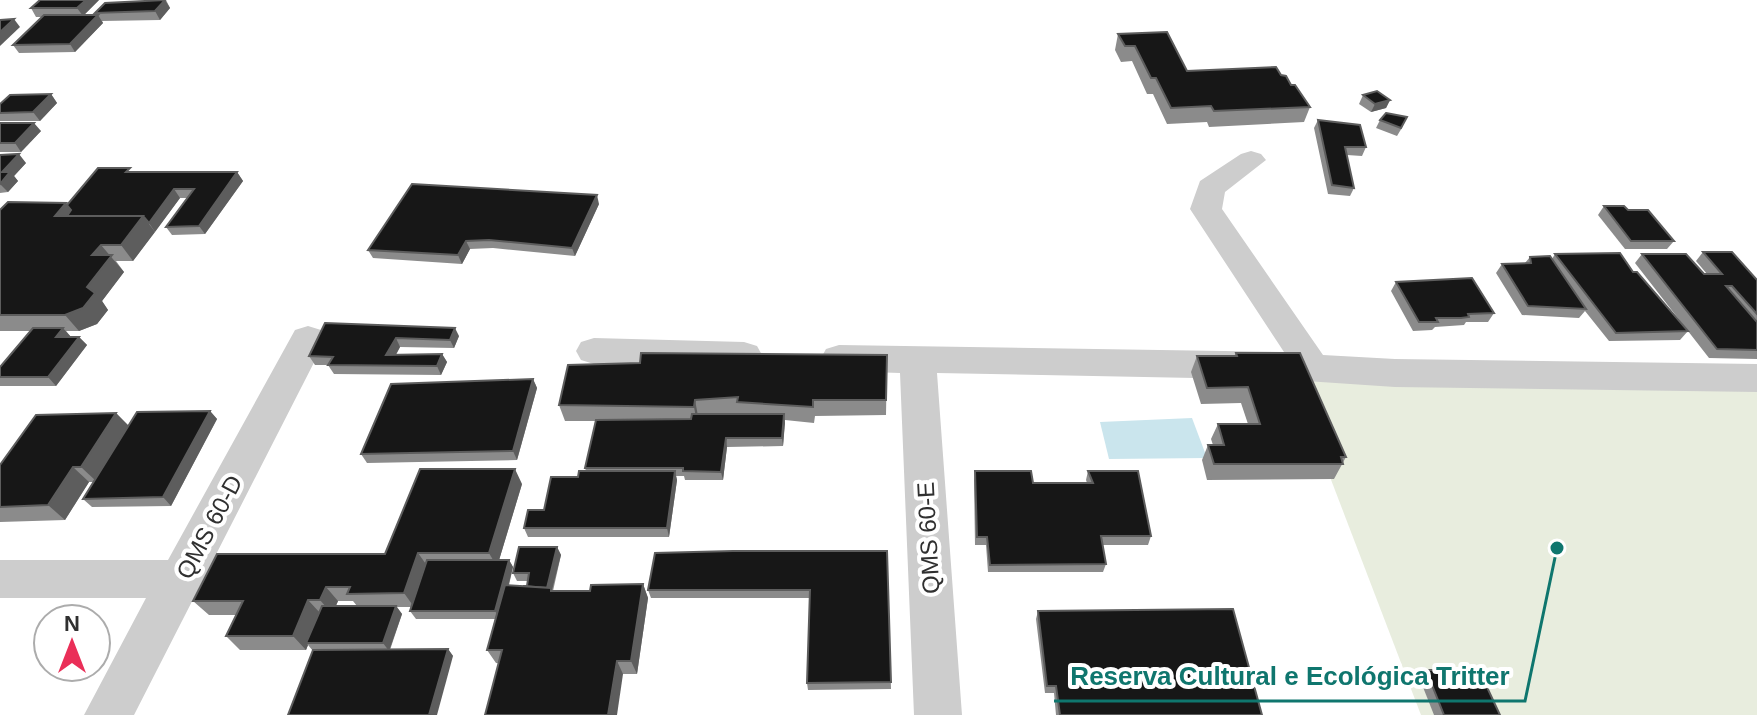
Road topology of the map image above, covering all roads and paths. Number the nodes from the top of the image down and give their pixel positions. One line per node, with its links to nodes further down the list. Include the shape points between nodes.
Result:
1 (1251, 160): 5 (street, via 1211,188 1206,209)
2 (308, 339): 8 (street, QMS 60-D)
3 (594, 351): 4 (street)
4 (918, 360): 5 (street); 10 (street, QMS 60-E)
5 (1313, 368): 6 (street)
6 (1757, 378)
7 (0, 579): 8 (street)
8 (182, 579): 9 (street, QMS 60-D)
9 (108, 715)
10 (938, 715)

